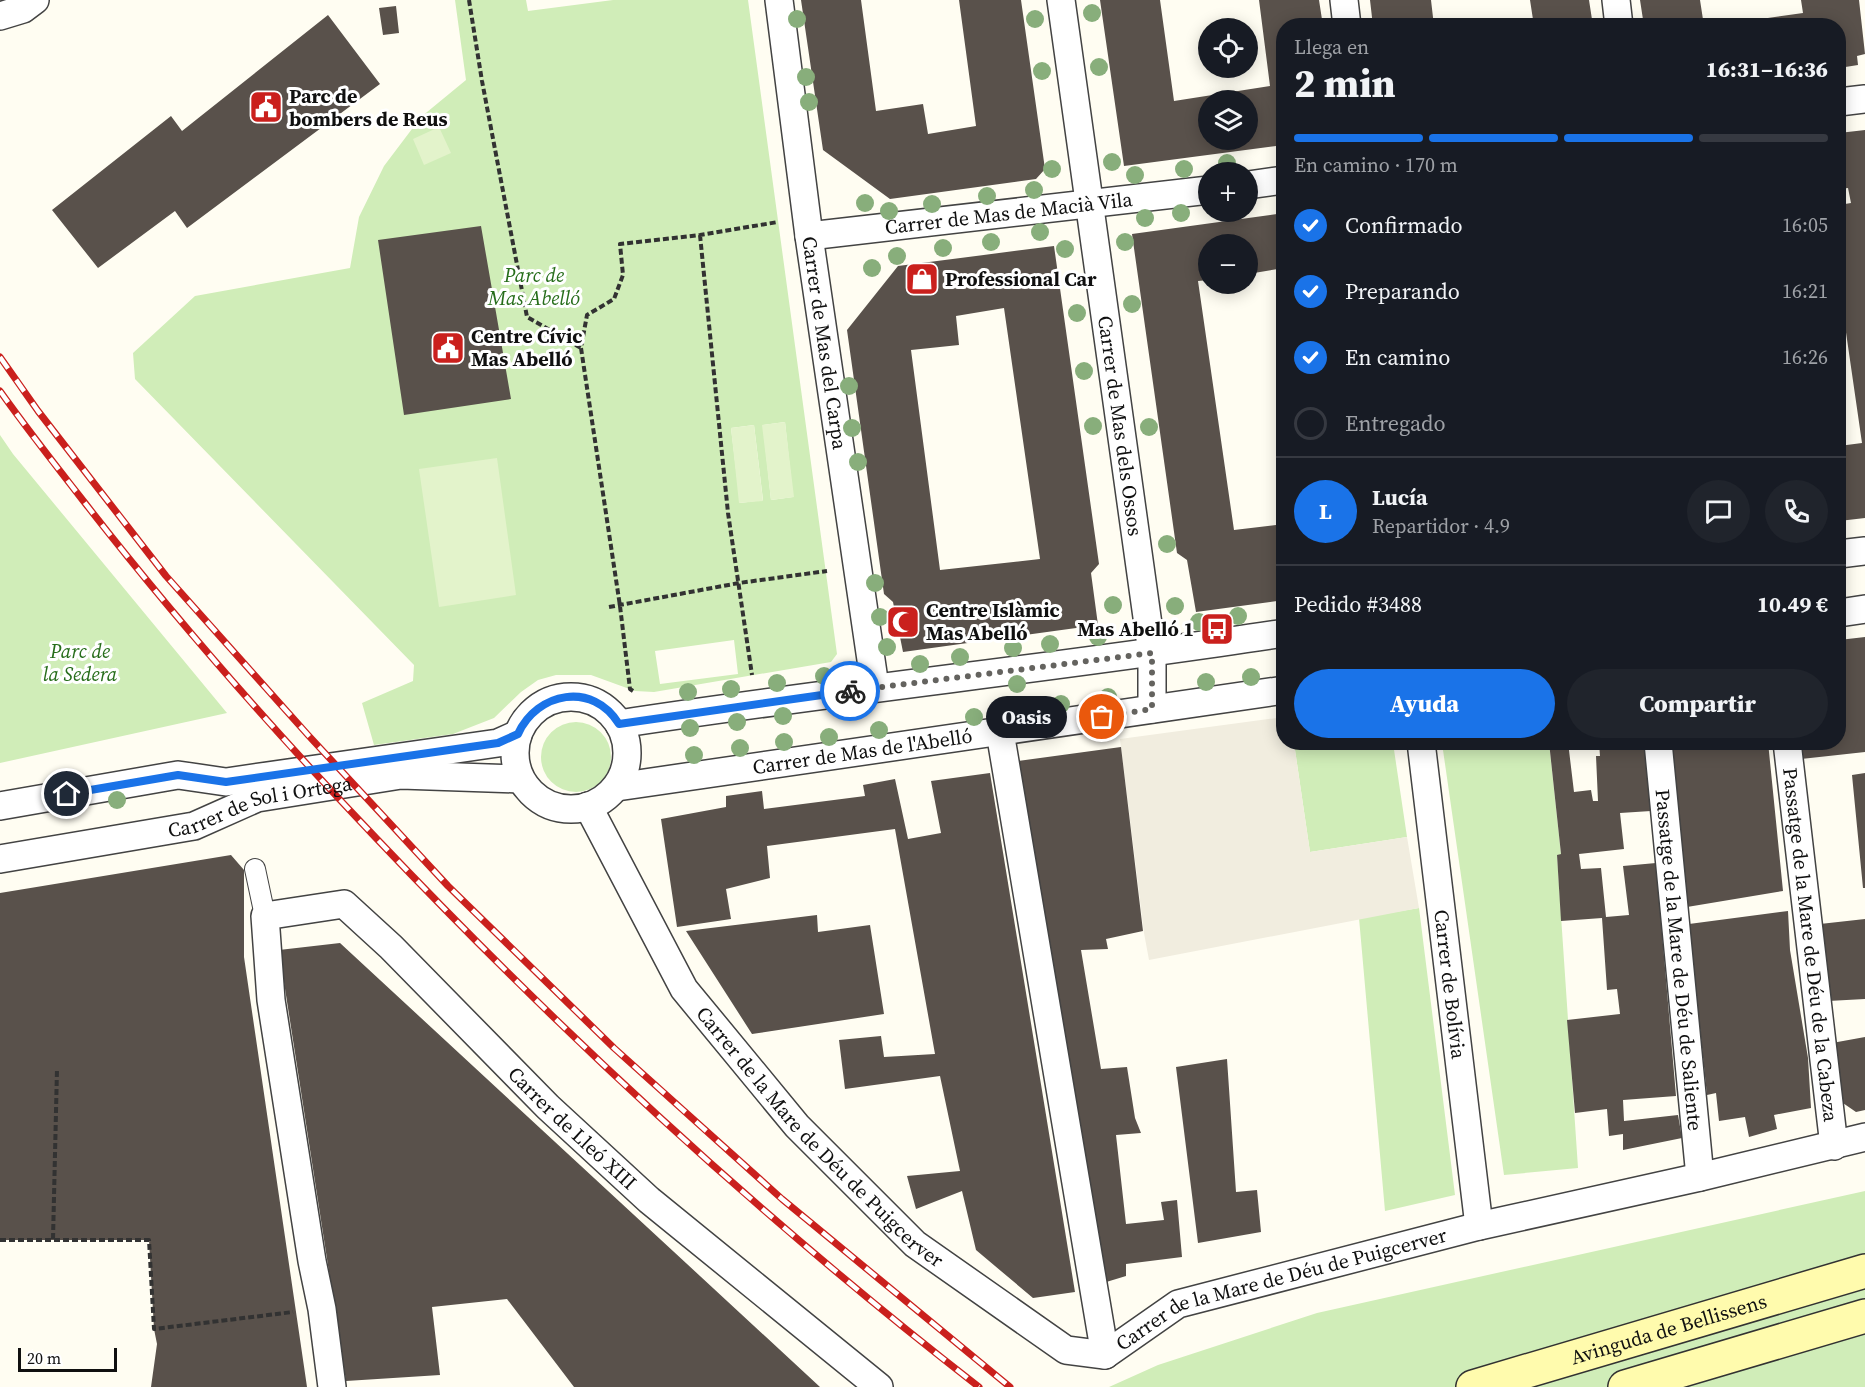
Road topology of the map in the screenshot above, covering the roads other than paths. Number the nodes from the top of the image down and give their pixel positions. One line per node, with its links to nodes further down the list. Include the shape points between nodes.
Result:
1 (35, 0): 6 (street, via 23,9)
2 (779, 0): 15 (street, Carrer de Mas del Carpa)
3 (1061, 0): 14 (street, Carrer de Mas dels Ossos)
4 (1344, 0): 7 (street)
5 (1616, 0): 8 (street)
6 (0, 16)
7 (1346, 18)
8 (1619, 18)
9 (1865, 99): 10 (street)
10 (1846, 101)
11 (1276, 181): 12 (street)
12 (1258, 184)
13 (1198, 191): 14 (street, Carrer de Mas de Macià Vila)
14 (1090, 205): 15 (street, Carrer de Mas de Macià Vila); 21 (street, Carrer de Mas dels Ossos)
15 (808, 227): 22 (street, Carrer de Mas del Carpa)
16 (1865, 550): 17 (street)
17 (1846, 553)
18 (1865, 609): 19 (street)
19 (1846, 612)
20 (1276, 634): 21 (street)
21 (1152, 653): 22 (street); 24 (street, Carrer de Mas dels Ossos)
22 (875, 687): 25 (street)
23 (1276, 691): 24 (street, Carrer de Mas de l'Abelló)
24 (1152, 709): 26 (street, Carrer de Mas de l'Abelló)
25 (619, 724): 27 (street, via 614,715 582,697 557,698 537,708); 32 (street, via 627,744 626,769)
26 (1000, 732): 32 (street, Carrer de Mas de l'Abelló); 44 (street)
27 (518, 734): 31 (street, via 514,754); 33 (street, Carrer de Sol i Ortega, via 498,743 226,782 178,775)
28 (1422, 750): 41 (street, Carrer de Bolívia)
29 (1659, 750): 40 (street, Passatge de la Mare de Déu de Saliente)
30 (1788, 750): 39 (street, Passatge de la Mare de Déu de la Cabeza)
31 (520, 779): 34 (street, via 531,794 547,805 561,809); 35 (street, Carrer de Sol i Ortega, via 401,775 257,798 194,826)
32 (617, 787): 34 (street, via 605,799)
33 (0, 806)
34 (588, 806): 44 (street, Carrer de la Mare de Déu de Puigcerver, via 684,989 797,1126 915,1244 1066,1350)
35 (0, 859)
36 (255, 869): 37 (street)
37 (265, 916): 45 (street, via 271,1000); 46 (street, Carrer de Lleó XIII, via 344,904 548,1107 649,1200)
38 (1865, 1137): 39 (street, Carrer de la Mare de Déu de Puigcerver)
39 (1834, 1146): 40 (street, Carrer de la Mare de Déu de Puigcerver)
40 (1700, 1177): 41 (street, Carrer de la Mare de Déu de Puigcerver)
41 (1479, 1227): 44 (street, Carrer de la Mare de Déu de Puigcerver, via 1178,1304)
42 (1865, 1270): 47 (main road, Avinguda de Bellissens)
43 (1865, 1316): 48 (main road)
44 (1105, 1356)
45 (332, 1387)
46 (879, 1387)
47 (1473, 1387)
48 (1625, 1387)

